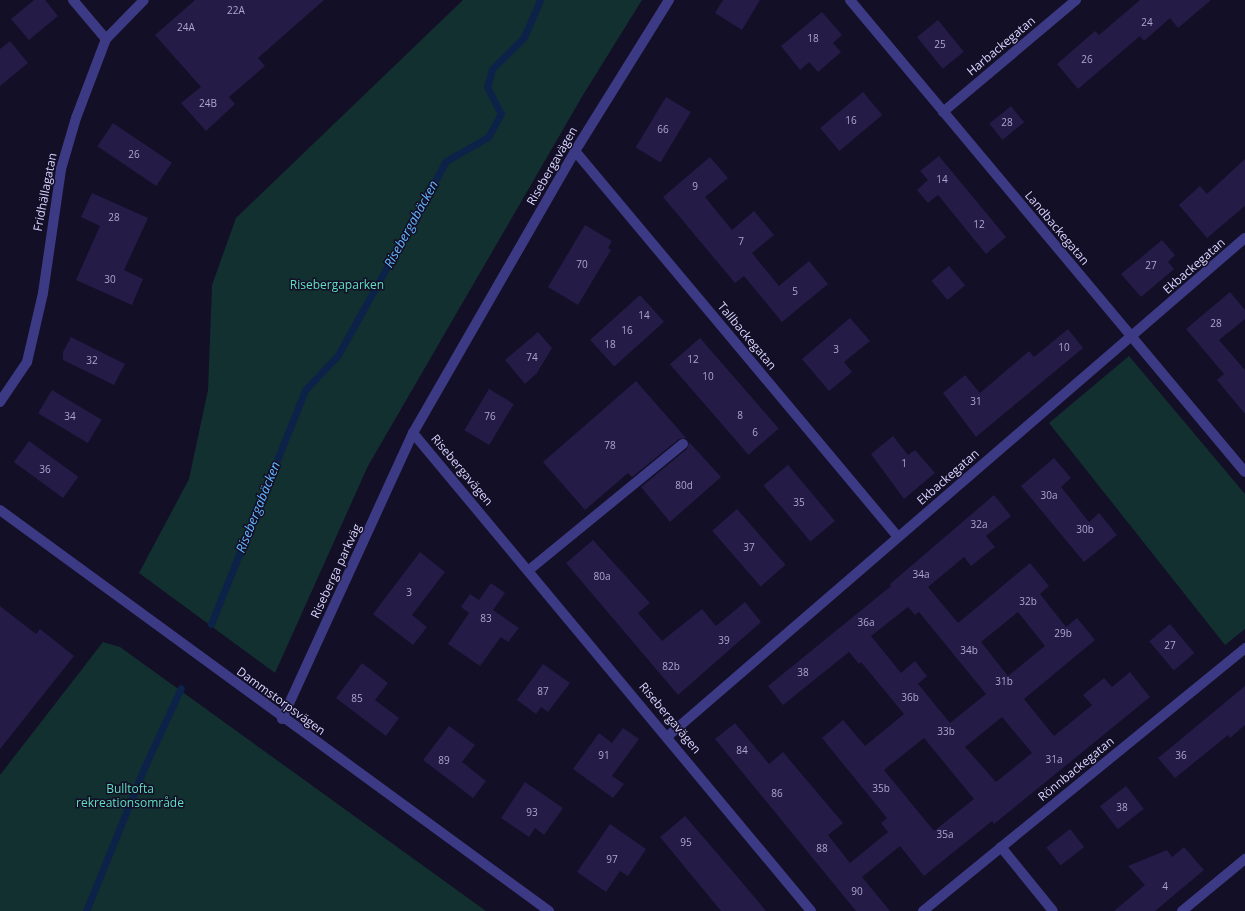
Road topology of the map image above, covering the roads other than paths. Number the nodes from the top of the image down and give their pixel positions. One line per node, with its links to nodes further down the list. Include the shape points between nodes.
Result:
1 (73, 0): 6 (street)
2 (144, 0): 6 (street, Fridhällagatan)
3 (669, 0): 8 (street, Risebergavägen)
4 (850, 0): 7 (street, Landbackegatan)
5 (1076, 0): 7 (street, Harbackegatan)
6 (106, 39): 11 (street, Fridhällagatan, via 76,118 61,169 43,293 27,362)
7 (943, 112): 10 (street, Landbackegatan)
8 (575, 151): 12 (street, Risebergavägen); 16 (street, Tallbackegatan)
9 (1245, 238): 10 (street, Ekbackegatan)
10 (1132, 336): 14 (street, Landbackegatan); 16 (street, Ekbackegatan)
11 (0, 402)
12 (414, 433): 17 (street, Risebergavägen); 19 (street, Riseberga parkväg)
13 (683, 444): 17 (street)
14 (1245, 472)
15 (0, 510): 19 (street, Dammstorpsvägen)
16 (898, 537): 20 (street, Ekbackegatan)
17 (529, 570): 20 (street, Risebergavägen)
18 (1245, 648): 21 (street, Rönnbackegatan)
19 (282, 719): 23 (street, Dammstorpsvägen)
20 (668, 736): 24 (street, Risebergavägen)
21 (1001, 847): 25 (street, Rönnbackegatan); 26 (street)
22 (1245, 859): 27 (street)
23 (549, 911)
24 (811, 911)
25 (923, 911)
26 (1053, 911)
27 (1182, 911)

